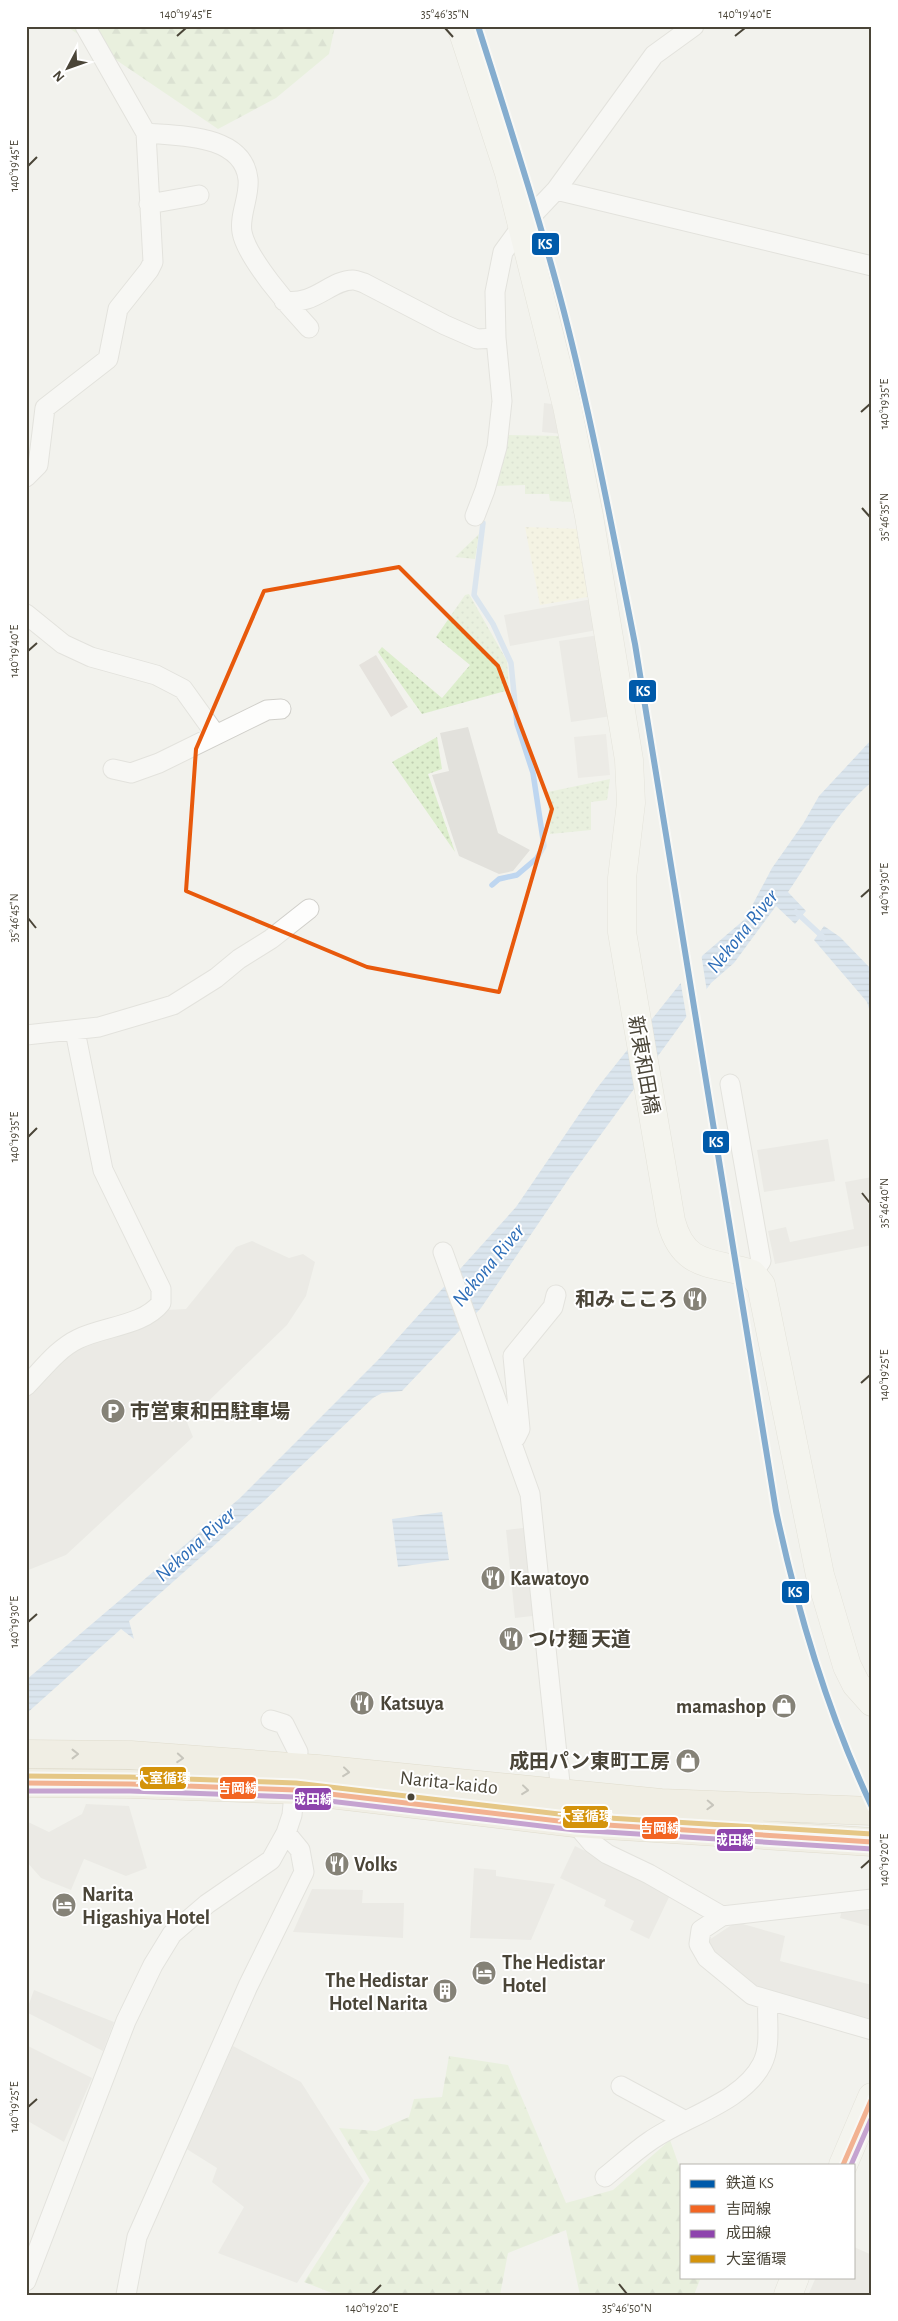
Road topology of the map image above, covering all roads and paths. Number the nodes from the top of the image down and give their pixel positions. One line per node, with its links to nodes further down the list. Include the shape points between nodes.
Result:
1 (85, 26): 4 (street)
2 (461, 26): 8 (street, 新東和田橋, via 509,174)
3 (694, 26): 5 (street, via 654,55)
4 (146, 134): 7 (street); 10 (street, via 198,138 222,145 246,167 248,180 242,231 247,247)
5 (556, 190): 8 (street); 9 (street)
6 (199, 195): 7 (street)
7 (149, 204): 13 (street, via 153,262 118,309 108,359 45,408 38,465)
8 (522, 226): 12 (street, via 503,252 495,292); 24 (street, 新東和田橋, via 567,406 629,760 631,803 623,861 622,932 670,1221 678,1242 694,1257 711,1266)
9 (872, 266)
10 (284, 301): 11 (street); 12 (street, via 306,300 352,280 477,339)
11 (309, 328)
12 (496, 338): 14 (street, via 502,401 497,447)
13 (26, 477)
14 (475, 516)
15 (26, 614): 17 (street, via 63,644 91,657 156,675 183,689)
16 (281, 709): 17 (street, via 267,710)
17 (216, 735): 18 (street, via 131,773)
18 (113, 769)
19 (309, 909): 20 (street, via 189,997 173,1005)
20 (75, 1031): 21 (street); 26 (street, via 103,1170 160,1289 162,1303 153,1313 78,1338 64,1347)
21 (26, 1035)
22 (730, 1084): 24 (street, via 761,1261)
23 (443, 1252): 27 (street)
24 (752, 1274): 28 (street, via 764,1294 820,1575 840,1647 856,1684)
25 (556, 1295): 27 (street, via 552,1307 513,1356 520,1429)
26 (26, 1386)
27 (512, 1441): 33 (street, via 534,1515)
28 (872, 1702)
29 (271, 1720): 31 (street, via 284,1724 298,1752)
30 (26, 1754): 31 (highway, Narita-kaido, one-way to 31, via 131,1755)
31 (297, 1778): 32 (highway, Narita-kaido); 33 (highway, Narita-kaido, one-way to 33); 35 (highway, Narita-kaido); 36 (street)
32 (26, 1784)
33 (563, 1794): 34 (highway, Narita-kaido, one-way to 34, via 661,1803); 35 (street)
34 (872, 1811)
35 (575, 1823): 37 (highway, Narita-kaido); 39 (street, via 585,1837 607,1854)
36 (286, 1833): 48 (street, via 271,1860 207,1904 172,1934 154,1965 126,2021); 49 (street, via 300,1850 304,1872 248,1986 137,2237)
37 (872, 1842)
38 (872, 1899): 39 (street)
39 (722, 1916): 40 (street, via 701,1930 699,1944 706,1958 752,1995)
40 (768, 2000): 41 (street); 44 (street, via 768,2046 754,2077 734,2094)
41 (872, 2030)
42 (621, 2086): 44 (street)
43 (872, 2097): 45 (street)
44 (684, 2120): 46 (street, via 650,2141)
45 (843, 2164)
46 (605, 2178)
47 (795, 2278): 50 (street)
48 (26, 2281)
49 (126, 2295)
50 (788, 2295)

